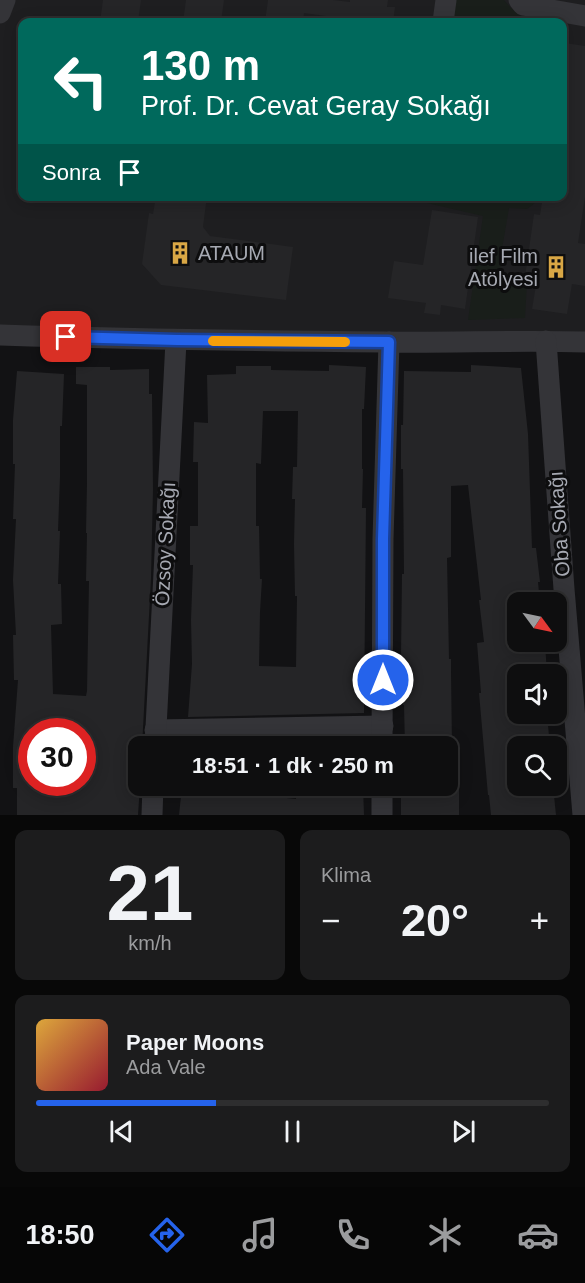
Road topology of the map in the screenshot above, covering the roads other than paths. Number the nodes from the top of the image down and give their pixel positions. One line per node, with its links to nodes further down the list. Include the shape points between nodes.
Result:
1 (5, 0): 4 (street)
2 (446, 0): 6 (street)
3 (519, 0): 5 (street, via 523,5)
4 (0, 13)
5 (585, 16)
6 (444, 18)
7 (0, 335): 8 (street)
8 (177, 340): 10 (street); 12 (street, Özsoy Sokağı)
9 (546, 341): 10 (street); 11 (street); 18 (street, Oba Sokağı)
10 (389, 342): 13 (street)
11 (585, 342)
12 (155, 736)
13 (383, 736)
14 (153, 796): 16 (street)
15 (382, 796): 17 (street)
16 (152, 815)
17 (382, 815)
18 (583, 815)

